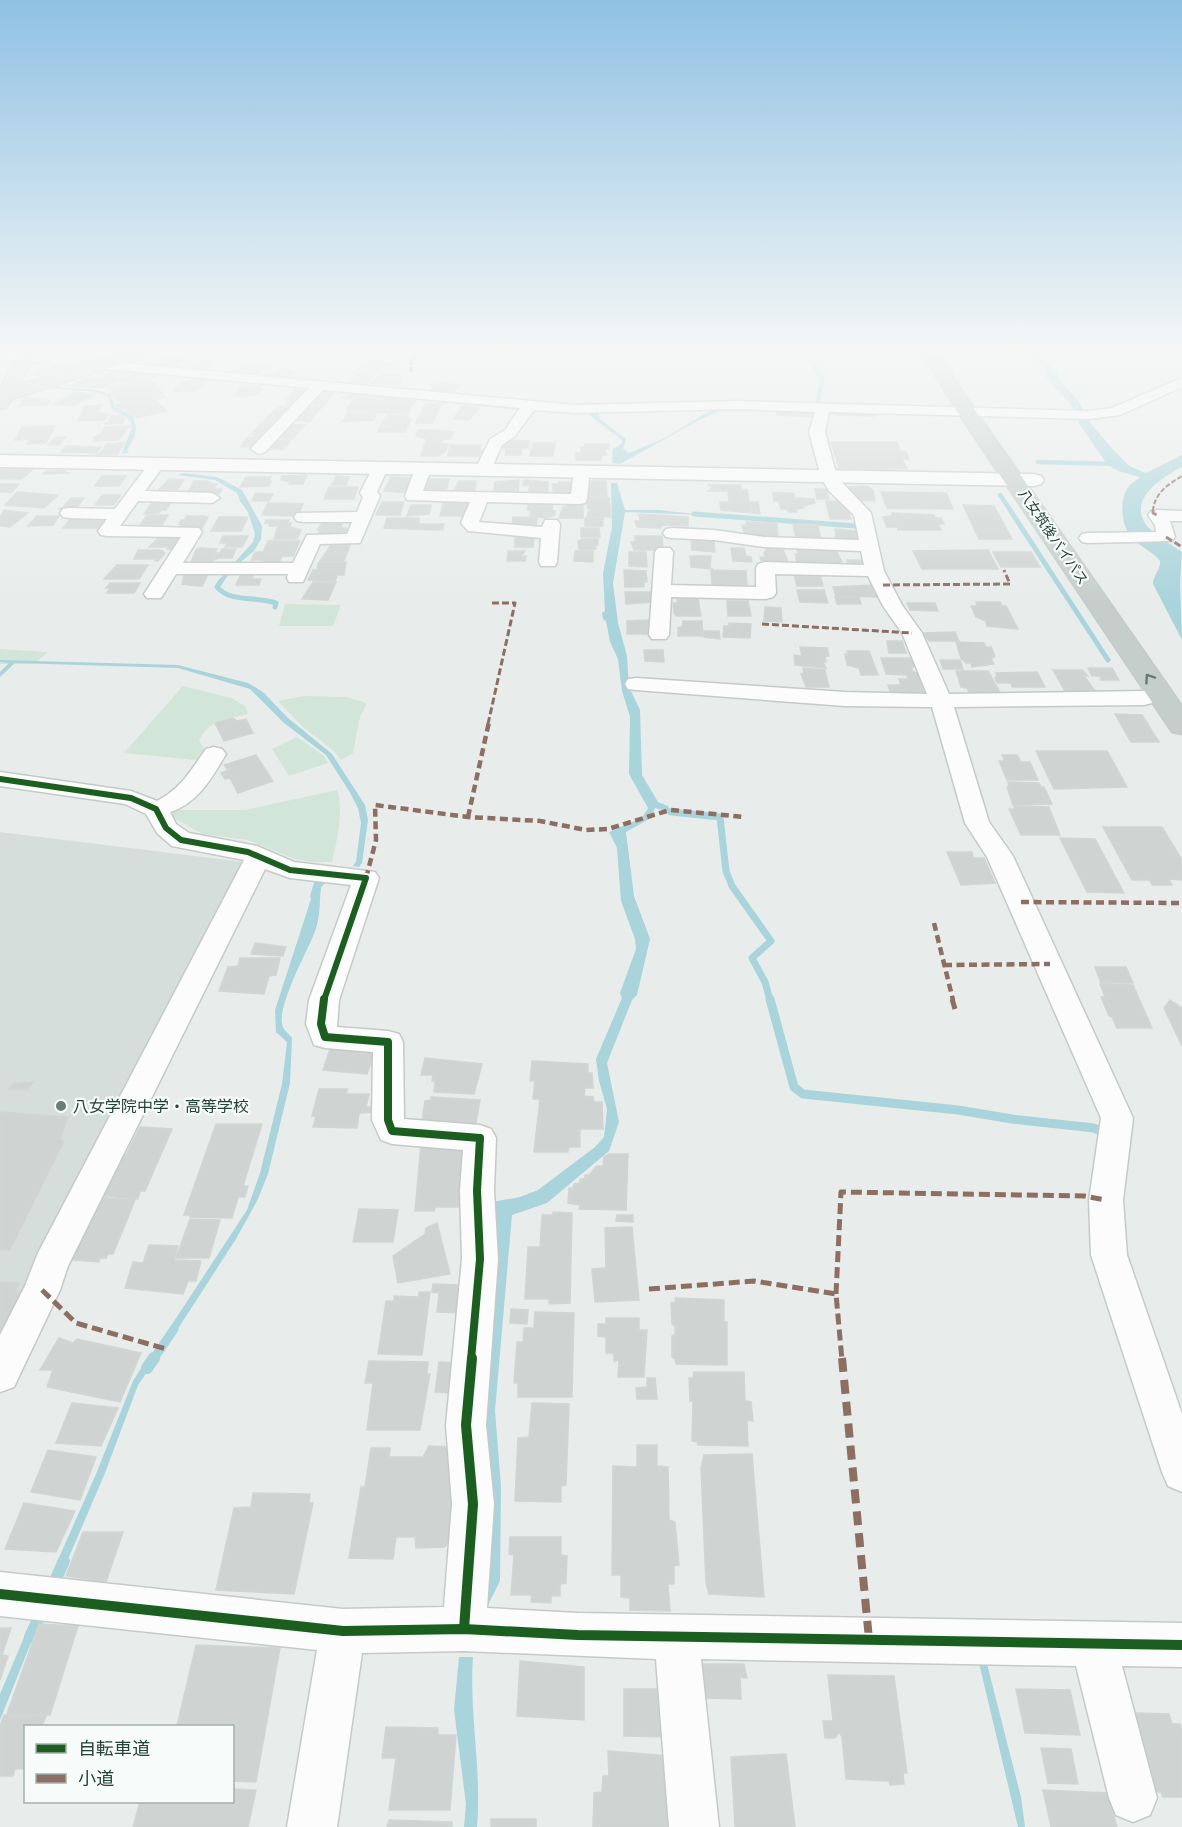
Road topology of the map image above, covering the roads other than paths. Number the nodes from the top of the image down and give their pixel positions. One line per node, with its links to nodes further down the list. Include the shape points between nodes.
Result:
1 (275, 432): 5 (street)
2 (511, 432): 10 (street, via 495,442)
3 (817, 432): 11 (street)
4 (990, 432): 13 (highway, 八女筑後バイパス)
5 (259, 449)
6 (0, 461): 7 (street)
7 (157, 464): 8 (street); 14 (street)
8 (380, 468): 9 (street); 21 (street, via 368,493 372,496)
9 (423, 469): 10 (street); 15 (street, via 413,496)
10 (483, 470): 11 (street)
11 (829, 477): 13 (street); 24 (street, via 862,513)
12 (581, 478): 15 (street, via 579,499)
13 (1024, 480): 33 (highway, 八女筑後バイパス); 36 (highway, 八女筑後バイパス, one-way to 13)
14 (133, 496): 16 (street); 18 (street)
15 (481, 497): 26 (street, via 470,523 474,527 527,533 550,528)
16 (212, 498)
17 (69, 513): 18 (street)
18 (120, 514): 27 (street, via 107,531 193,532)
19 (1182, 516): 23 (street, via 1157,515 1166,537)
20 (303, 517): 21 (street)
21 (363, 517): 27 (street, via 354,539 313,539 298,574)
22 (672, 532): 24 (street, via 764,542)
23 (1088, 538)
24 (869, 546): 28 (street)
25 (664, 552): 29 (street)
26 (548, 562)
27 (171, 568): 30 (street)
28 (875, 571): 29 (street, via 765,568 766,593); 35 (street, via 912,633)
29 (662, 591): 31 (street)
30 (154, 594)
31 (659, 635)
32 (636, 684): 35 (street, via 845,699)
33 (1182, 693)
34 (1144, 698): 35 (street)
35 (941, 701): 42 (street, via 977,823 1000,856 1117,1118 1106,1200 1109,1255)
36 (1182, 726)
37 (214, 754): 39 (street, via 185,795)
38 (0, 780): 39 (street, via 131,798)
39 (156, 809): 40 (street, via 166,828 181,840)
40 (258, 856): 41 (street, via 51,1264); 44 (street, via 290,870 366,878 324,1000 321,1024 325,1037 388,1042 388,1120 392,1131 480,1138 480,1259 466,1425 472,1504)
41 (0, 1374)
42 (1182, 1472)
43 (0, 1594): 45 (street)
44 (464, 1629): 45 (street); 46 (street)
45 (343, 1631): 50 (street)
46 (676, 1636): 47 (street); 51 (street)
47 (1093, 1643): 48 (street); 49 (street)
48 (1182, 1644)
49 (1133, 1798)
50 (312, 1827)
51 (694, 1827)

